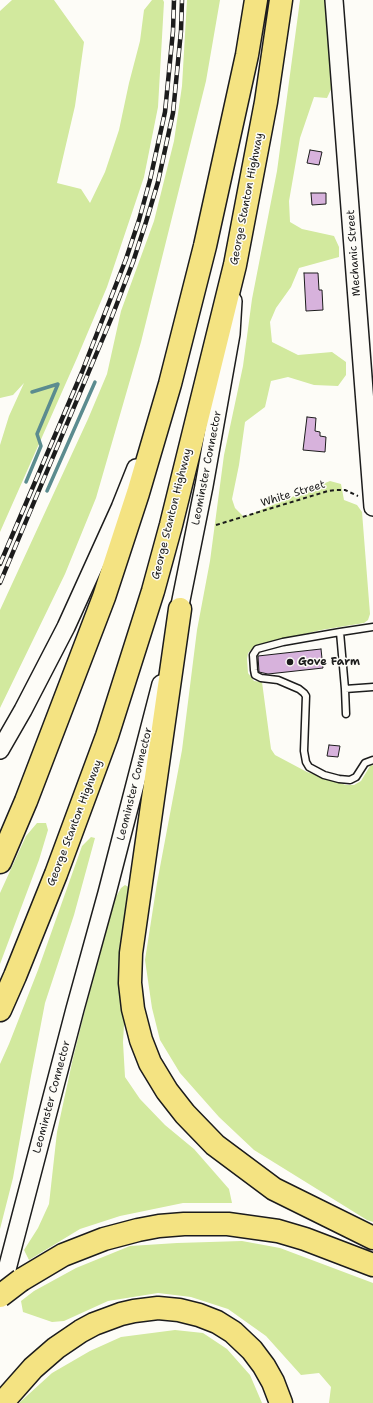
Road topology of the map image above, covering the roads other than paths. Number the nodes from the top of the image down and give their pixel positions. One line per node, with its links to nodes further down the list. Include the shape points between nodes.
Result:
1 (256, 0): 5 (highway, via 247,55 205,246)
2 (281, 0): 4 (highway, George Stanton Highway, via 266,102)
3 (334, 0): 6 (main road, Mechanic Street)
4 (235, 265): 8 (main road, Leominster Connector, via 231,334); 17 (highway, George Stanton Highway, via 171,525 129,670 78,815)
5 (170, 384): 14 (main road, via 120,508 72,614); 16 (highway, via 104,597)
6 (373, 503): 7 (main road, Mechanic Street)
7 (373, 507)
8 (180, 609): 18 (highway, via 131,954 130,983 133,1009 141,1040 167,1091 215,1145 274,1190); 20 (main road, Leominster Connector)
9 (373, 627): 10 (lane)
10 (340, 632): 12 (lane); 15 (lane, via 257,649 253,655 255,675 278,680 299,689 306,696 304,752 309,767 324,775 350,780 366,763)
11 (373, 687): 12 (lane)
12 (345, 690): 13 (lane)
13 (346, 714)
14 (0, 750)
15 (373, 760)
16 (0, 862)
17 (0, 1010)
18 (373, 1238)
19 (373, 1264): 20 (highway, bridge, via 278,1231 233,1224 184,1224 138,1230 104,1239 63,1255)
20 (0, 1296)
21 (2, 1403): 22 (highway, via 33,1368 81,1331 121,1314 158,1308 199,1315 233,1332 249,1346 264,1366)
22 (281, 1403)

